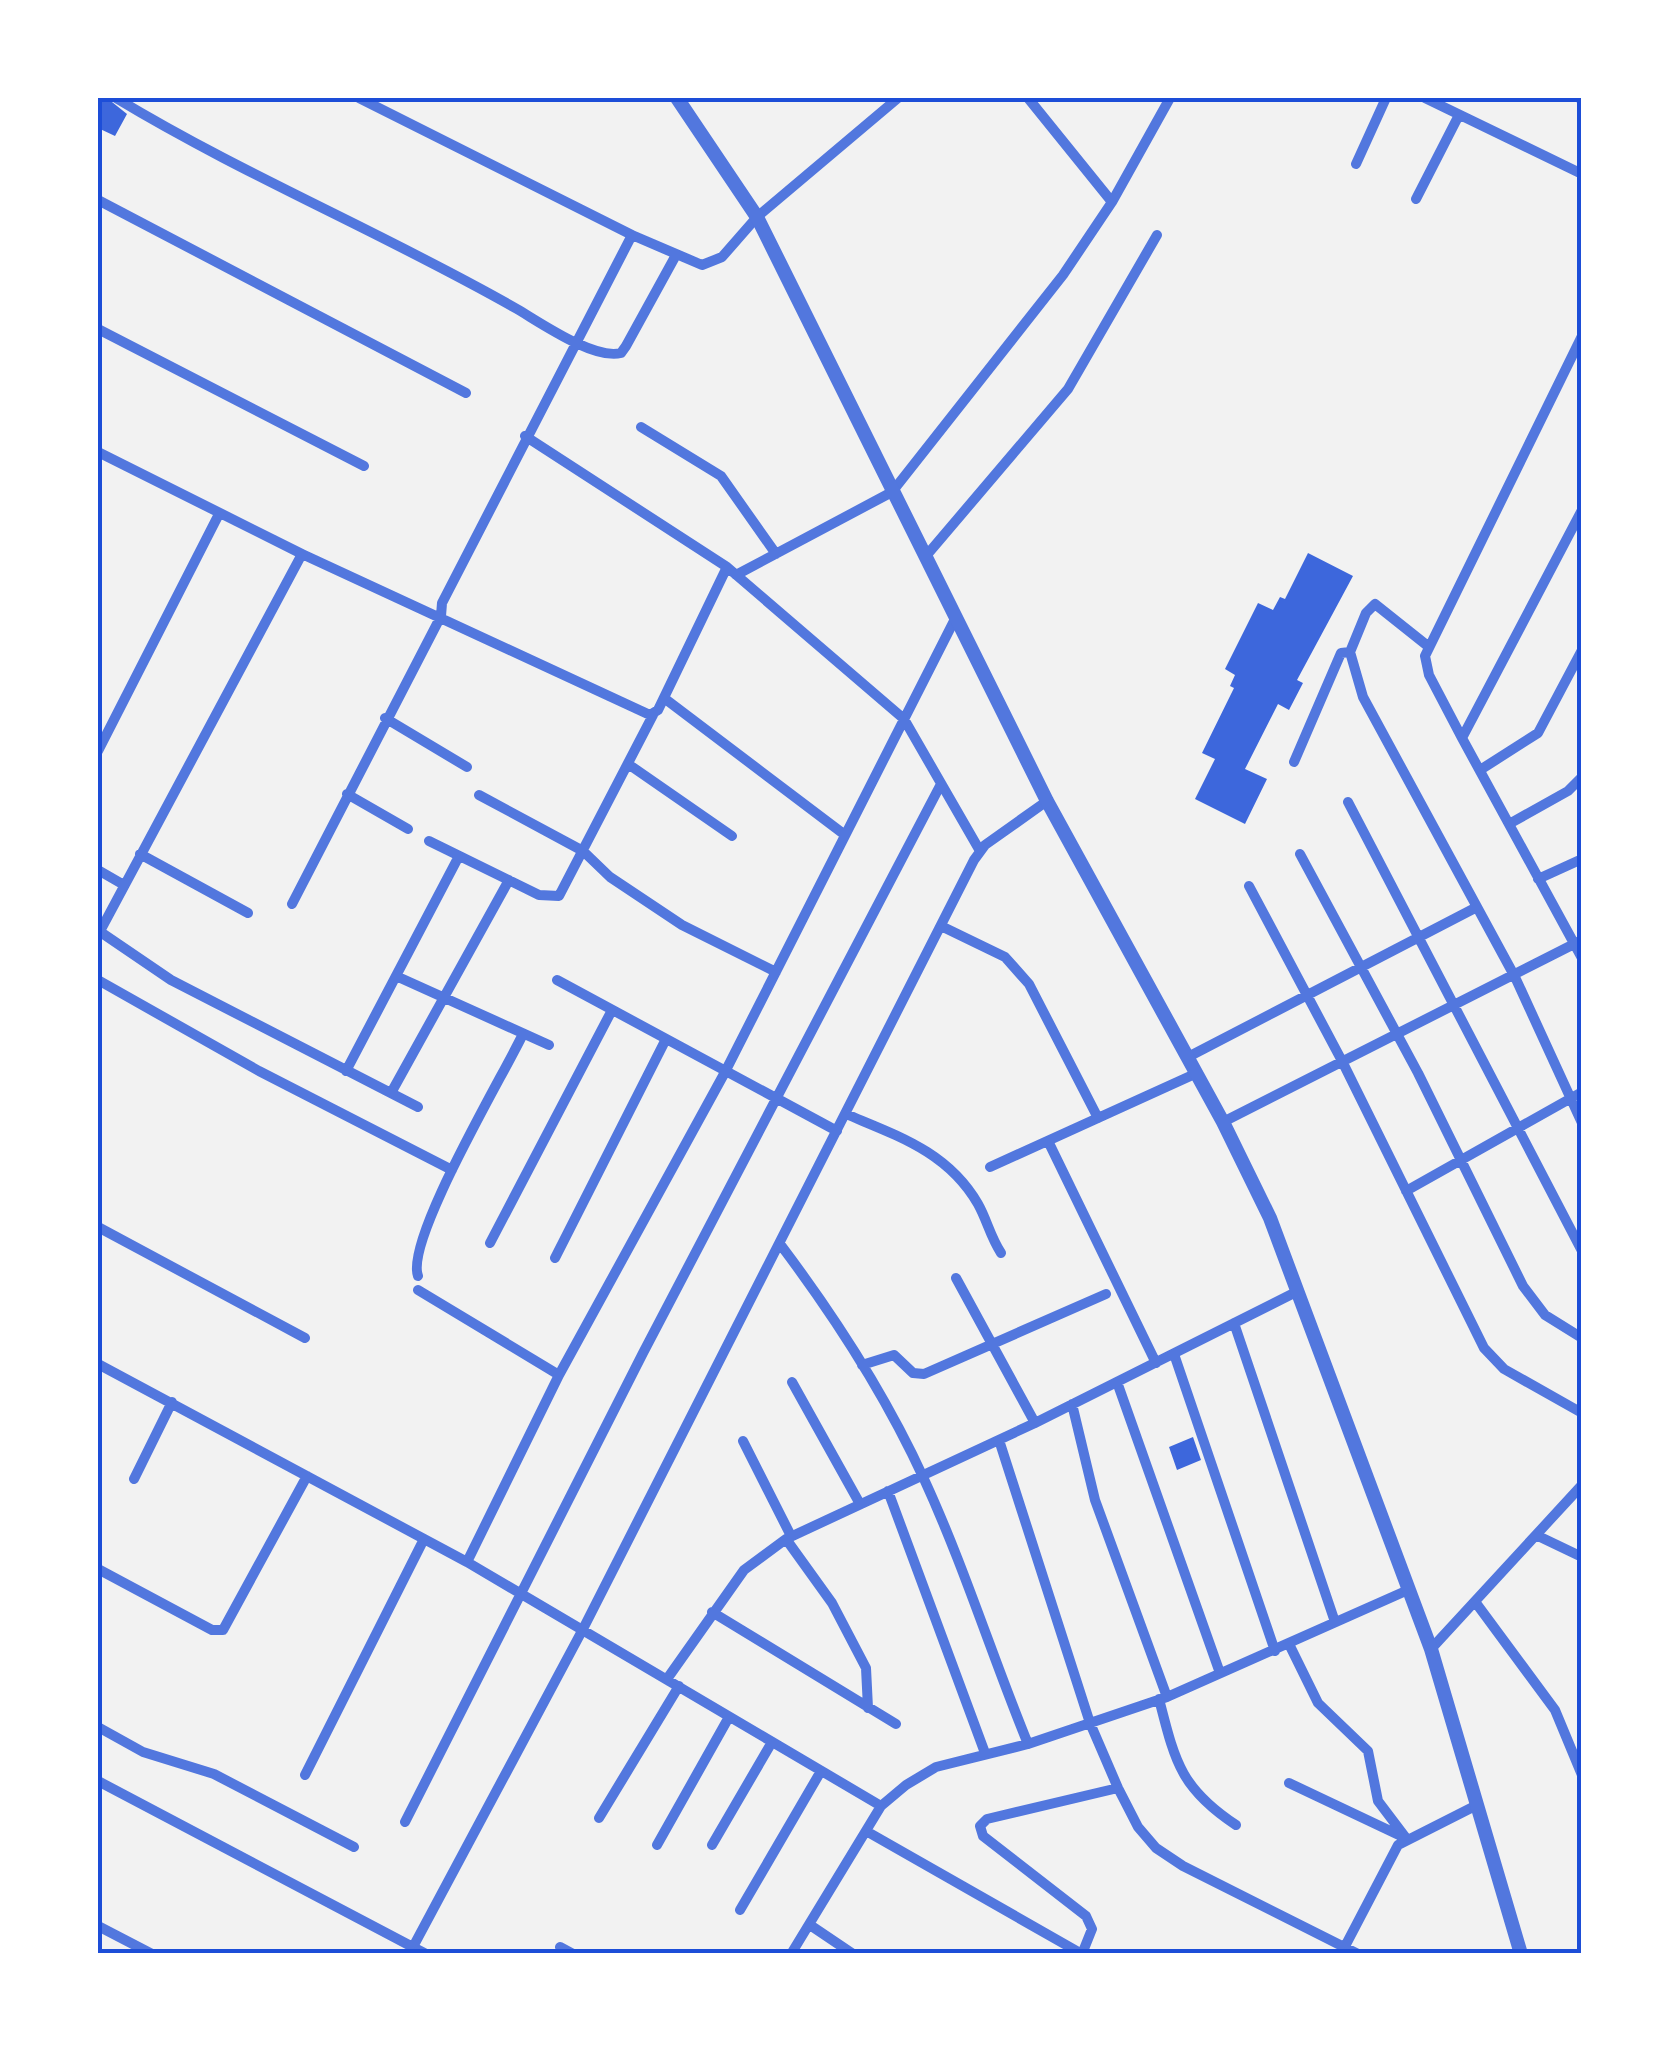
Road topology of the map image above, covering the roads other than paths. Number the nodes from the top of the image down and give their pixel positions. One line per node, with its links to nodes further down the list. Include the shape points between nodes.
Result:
1 (116, 98): 21 (street, via 433,260)
2 (359, 98): 16 (street)
3 (677, 98): 15 (street)
4 (898, 98): 15 (street)
5 (1028, 98): 14 (street)
6 (1170, 98): 14 (street)
7 (1386, 98): 10 (street)
8 (1425, 98): 9 (street)
9 (1459, 115): 11 (street); 12 (street)
10 (1356, 164)
11 (1582, 174)
12 (1416, 199)
13 (98, 200): 22 (street)
14 (1112, 202): 27 (street, via 1063,275)
15 (757, 218): 18 (street, via 713,264); 27 (street)
16 (632, 234): 18 (street); 21 (street)
17 (1157, 235): 32 (street, via 1068,389)
18 (676, 255): 21 (street, via 621,353)
19 (98, 329): 26 (street)
20 (1582, 336): 37 (street)
21 (574, 342): 24 (street)
22 (466, 393)
23 (640, 427): 31 (street, via 722,476)
24 (524, 436): 33 (street); 35 (street)
25 (98, 452): 29 (street)
26 (364, 466)
27 (892, 492): 31 (street); 32 (street)
28 (1582, 510): 44 (street)
29 (219, 514): 30 (street); 45 (street)
30 (302, 554): 35 (street); 63 (street)
31 (776, 554): 34 (street)
32 (926, 556): 36 (street)
33 (727, 567): 34 (street); 40 (street)
34 (736, 575): 43 (street)
35 (441, 616): 41 (street); 42 (street)
36 (956, 616): 43 (street); 54 (street)
37 (1429, 646): 39 (street, via 1375,604); 44 (street, via 1429,675)
38 (1582, 650): 49 (street, via 1538,733)
39 (1350, 652): 46 (street, via 1336,663); 73 (street, via 1363,697)
40 (664, 698): 41 (street); 58 (street)
41 (653, 715): 47 (street)
42 (386, 718): 48 (street); 52 (street)
43 (904, 719): 51 (street); 58 (street)
44 (1462, 738): 49 (street)
45 (98, 751)
46 (1294, 762)
47 (628, 764): 59 (street); 62 (street)
48 (467, 767)
49 (1480, 770): 56 (street)
50 (1582, 777): 56 (street)
51 (941, 784): 61 (street); 101 (street)
52 (347, 794): 57 (street); 72 (street)
53 (479, 795): 62 (street)
54 (1047, 801): 61 (street); 94 (street)
55 (1348, 802): 77 (street)
56 (1508, 824): 68 (street)
57 (408, 829)
58 (846, 835): 81 (street)
59 (732, 836)
60 (429, 841): 65 (street)
61 (980, 850): 75 (street)
62 (583, 851): 69 (street, via 553,899); 81 (street, via 660,912)
63 (140, 854): 70 (street); 74 (street)
64 (1300, 854): 80 (street)
65 (459, 856): 69 (street); 82 (street)
66 (1582, 860): 68 (street)
67 (98, 870): 70 (street)
68 (1538, 878): 78 (street)
69 (509, 880): 87 (street)
70 (124, 884): 76 (street)
71 (1250, 886): 86 (street)
72 (292, 904)
73 (1477, 907): 77 (street); 83 (street)
74 (248, 912)
75 (941, 926): 103 (street); 104 (street, via 1005,958 1030,984)
76 (98, 933): 96 (street, via 171,980)
77 (1420, 936): 80 (street); 88 (street)
78 (1578, 942): 79 (street); 83 (street)
79 (1582, 958)
80 (1361, 966): 86 (street); 91 (street)
81 (776, 972): 98 (street)
82 (396, 976): 87 (street); 96 (street)
83 (1514, 977): 88 (street); 100 (street)
84 (98, 980): 112 (street)
85 (557, 980): 89 (street)
86 (1308, 996): 94 (street); 95 (street)
87 (443, 997): 90 (street); 99 (street)
88 (1454, 1006): 91 (street); 107 (street)
89 (611, 1012): 92 (street); 115 (street)
90 (523, 1034): 93 (street); 112 (street)
91 (1398, 1034): 95 (street); 110 (street)
92 (665, 1041): 98 (street); 119 (street)
93 (549, 1045)
94 (1188, 1057): 97 (street)
95 (1342, 1061): 105 (street); 113 (street)
96 (346, 1072): 99 (street)
97 (1197, 1073): 104 (street); 105 (street)
98 (724, 1074): 101 (street); 133 (street)
99 (391, 1093): 102 (street)
100 (1576, 1095): 106 (street); 107 (street)
101 (776, 1100): 108 (street); 155 (street)
102 (418, 1107)
103 (846, 1114): 108 (street); 118 (street, via 928,1148 979,1205)
104 (1098, 1118): 109 (street)
105 (1223, 1122): 123 (street)
106 (1582, 1122)
107 (1516, 1127): 110 (street); 117 (street)
108 (838, 1132): 116 (street)
109 (1048, 1141): 111 (street); 130 (street)
110 (1461, 1161): 113 (street); 127 (street, via 1532,1301)
111 (990, 1167)
112 (452, 1170): 120 (street, via 418,1247)
113 (1406, 1191): 138 (street, via 1493,1360)
114 (99, 1231): 126 (street)
115 (490, 1243)
116 (780, 1244): 132 (street); 159 (street)
117 (1582, 1251)
118 (1001, 1253)
119 (555, 1258)
120 (418, 1276)
121 (956, 1278): 128 (street)
122 (418, 1290): 133 (street)
123 (1298, 1290): 125 (street); 154 (street)
124 (1106, 1294): 128 (street)
125 (1234, 1323): 129 (street); 158 (street)
126 (306, 1338)
127 (1582, 1338)
128 (992, 1342): 132 (street, via 924,1374 913,1373 894,1355); 139 (street)
129 (1174, 1354): 130 (street); 162 (street)
130 (1156, 1363): 135 (street)
131 (98, 1364): 136 (street)
132 (862, 1365): 143 (street)
133 (559, 1375): 152 (street)
134 (792, 1382): 147 (street)
135 (1117, 1382): 137 (street); 163 (street)
136 (172, 1402): 142 (street); 144 (street)
137 (1072, 1404): 139 (street); 166 (street, via 1118,1570)
138 (1582, 1413)
139 (1035, 1423): 140 (street)
140 (998, 1440): 143 (street); 169 (street)
141 (742, 1441): 149 (street)
142 (307, 1476): 150 (street); 153 (street, via 223,1630)
143 (923, 1476): 146 (street); 173 (street)
144 (134, 1480)
145 (1581, 1486): 148 (street)
146 (888, 1491): 147 (street); 174 (street)
147 (860, 1504): 149 (street)
148 (1536, 1535): 151 (street); 156 (street)
149 (788, 1537): 157 (street, via 744,1570); 167 (street, via 866,1668)
150 (424, 1539): 152 (street); 176 (street)
151 (1582, 1557)
152 (467, 1562): 155 (street)
153 (98, 1569)
154 (1408, 1590): 158 (street); 161 (street)
155 (521, 1594): 159 (street); 184 (street)
156 (1476, 1603): 161 (street); 177 (street, via 1555,1710)
157 (712, 1612): 164 (street); 167 (street)
158 (1336, 1622): 160 (street)
159 (583, 1629): 164 (street); 194 (street)
160 (1289, 1644): 162 (street); 187 (street, via 1318,1703 1368,1751 1378,1801)
161 (1431, 1649): 182 (street)
162 (1274, 1650): 163 (street)
163 (1220, 1673): 166 (street)
164 (667, 1679): 165 (street)
165 (679, 1686): 168 (street); 183 (street)
166 (1163, 1698): 169 (street); 185 (street, via 1182,1776 1194,1794)
167 (868, 1708): 170 (street)
168 (730, 1717): 172 (street); 188 (street)
169 (1090, 1723): 173 (street); 180 (street)
170 (896, 1724)
171 (98, 1727): 190 (street, via 143,1752 214,1774)
172 (772, 1742): 175 (street); 189 (street)
173 (1028, 1744): 174 (street)
174 (985, 1753): 181 (street, via 936,1767)
175 (822, 1770): 181 (street); 191 (street)
176 (305, 1775)
177 (1582, 1775)
178 (98, 1781): 194 (street)
179 (1290, 1783): 187 (street)
180 (1118, 1788): 196 (street, via 1156,1848); 202 (street, via 980,1826 983,1836 1086,1916 1092,1929)
181 (880, 1806): 186 (street)
182 (1478, 1806): 187 (street); 204 (street)
183 (599, 1818)
184 (405, 1822)
185 (1236, 1824)
186 (866, 1831): 192 (street); 202 (street)
187 (1406, 1838): 196 (street, via 1384,1866)
188 (656, 1845)
189 (712, 1845)
190 (354, 1847)
191 (740, 1910)
192 (810, 1924): 200 (street); 201 (street)
193 (100, 1927): 197 (street)
194 (413, 1947): 198 (street)
195 (560, 1947): 199 (street)
196 (1343, 1950): 203 (street)
197 (152, 1954)
198 (426, 1954)
199 (573, 1954)
200 (792, 1954)
201 (853, 1954)
202 (1082, 1954)
203 (1358, 1954)
204 (1522, 1954)

